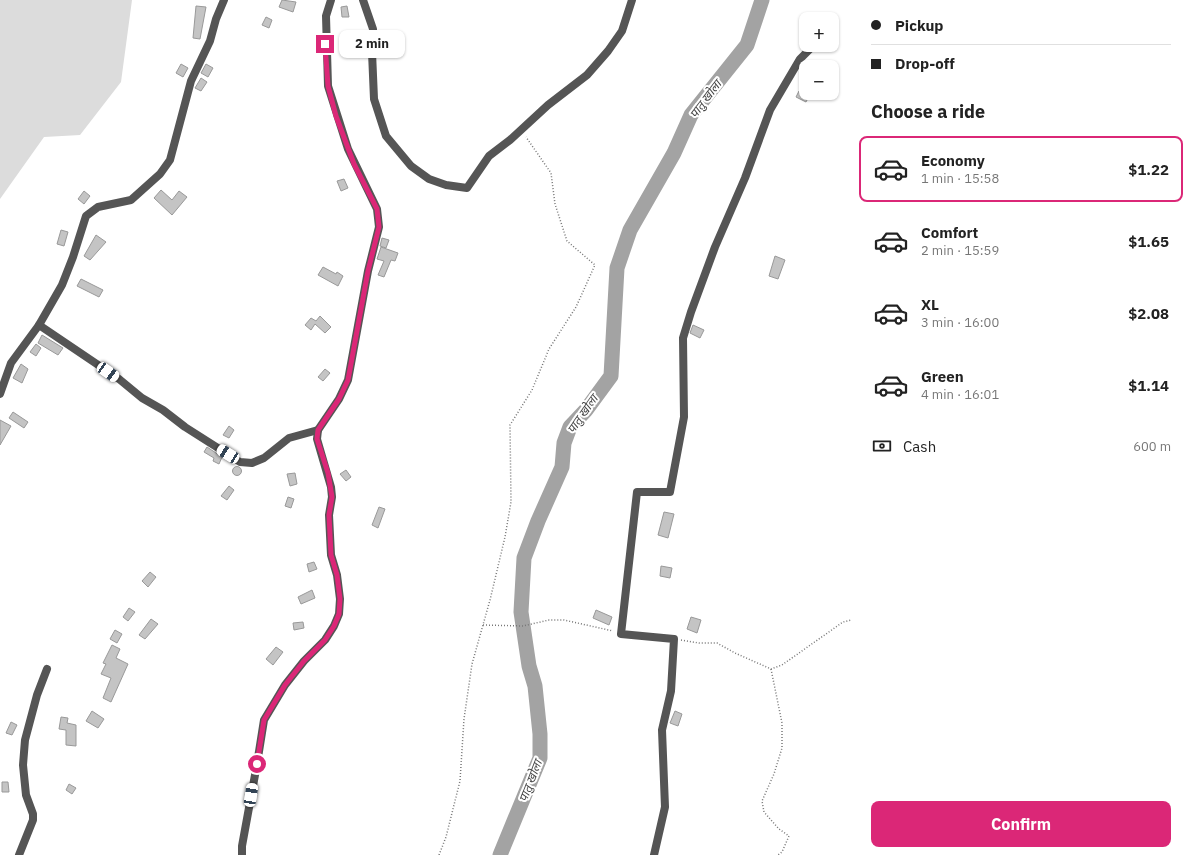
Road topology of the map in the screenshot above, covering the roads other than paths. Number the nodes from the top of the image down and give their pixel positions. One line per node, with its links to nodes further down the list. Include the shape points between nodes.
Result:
1 (224, 0): 6 (street, via 210,41 191,81 170,160 156,179 131,200 98,207 86,216 62,285)
2 (331, 0): 8 (street, via 326,16 328,86 348,149 377,209 379,227 368,271 348,380 339,399)
3 (363, 0): 4 (street, via 374,28 374,99 386,136 411,166 429,179 467,188 489,156 587,75 622,31)
4 (632, 0)
5 (807, 52): 12 (street, via 800,59 770,110 691,312 683,338 684,418 670,492 637,492 621,634 674,639 671,691 662,730 665,807)
6 (39, 325): 7 (street, via 11,363); 8 (street, via 119,379 142,398 240,462 252,463 264,458 289,438)
7 (0, 394)
8 (318, 430): 11 (street, via 317,439 328,473 332,497 329,515 331,555 337,575 339,614 325,640 290,679 264,720)
9 (47, 669): 10 (street, via 25,740 22,765 33,820)
10 (19, 855)
11 (242, 855)
12 (654, 855)

